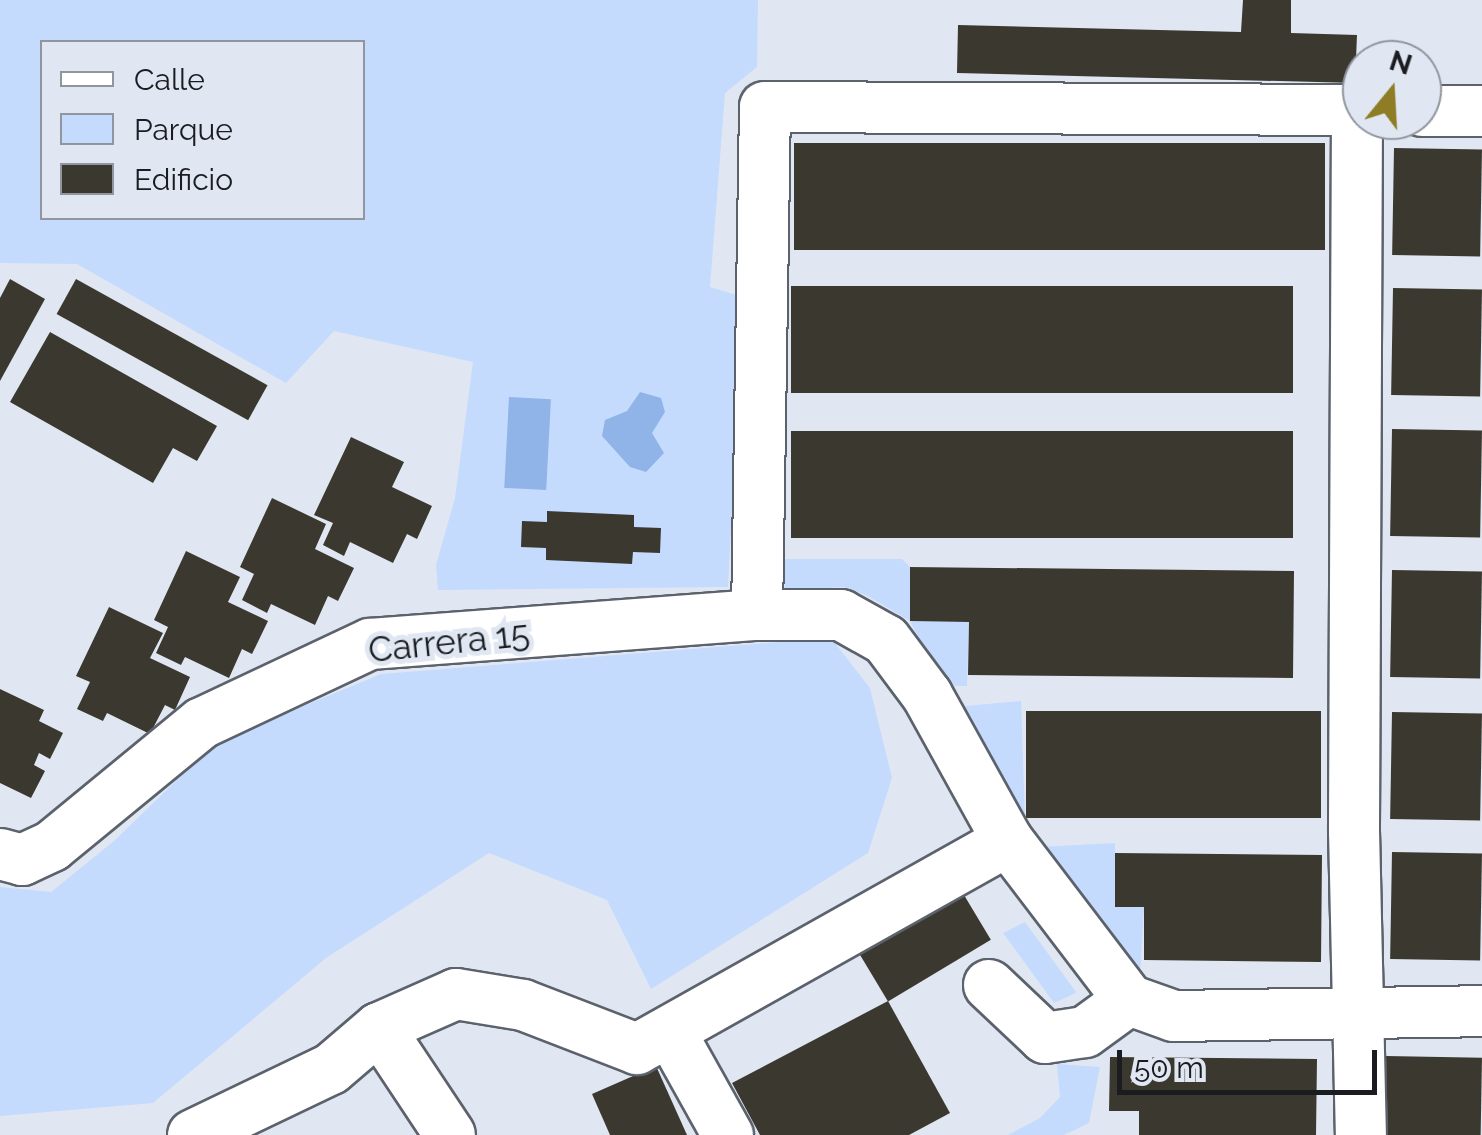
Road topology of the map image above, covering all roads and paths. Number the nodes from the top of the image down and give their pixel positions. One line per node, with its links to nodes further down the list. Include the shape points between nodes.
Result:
1 (1342, 110): 5 (street, via 764,107)
2 (1442, 111): 3 (street)
3 (1482, 111)
4 (1360, 140): 11 (street)
5 (757, 615): 6 (street, Carrera 15, via 841,615 886,640 927,695); 7 (street, Carrera 15, via 370,644 202,723 52,846 22,860)
6 (1008, 841): 9 (street); 13 (street)
7 (0, 854)
8 (989, 984): 9 (street, via 1044,1038 1085,1032)
9 (1129, 1000): 11 (street, via 1174,1016)
10 (1482, 1011): 11 (street)
11 (1358, 1012): 17 (street)
12 (379, 1028): 13 (street, via 456,994 523,1005 616,1046 637,1049); 14 (street, via 331,1070); 15 (street)
13 (672, 1035): 16 (street)
14 (193, 1135)
15 (450, 1135)
16 (728, 1135)
17 (1361, 1135)

